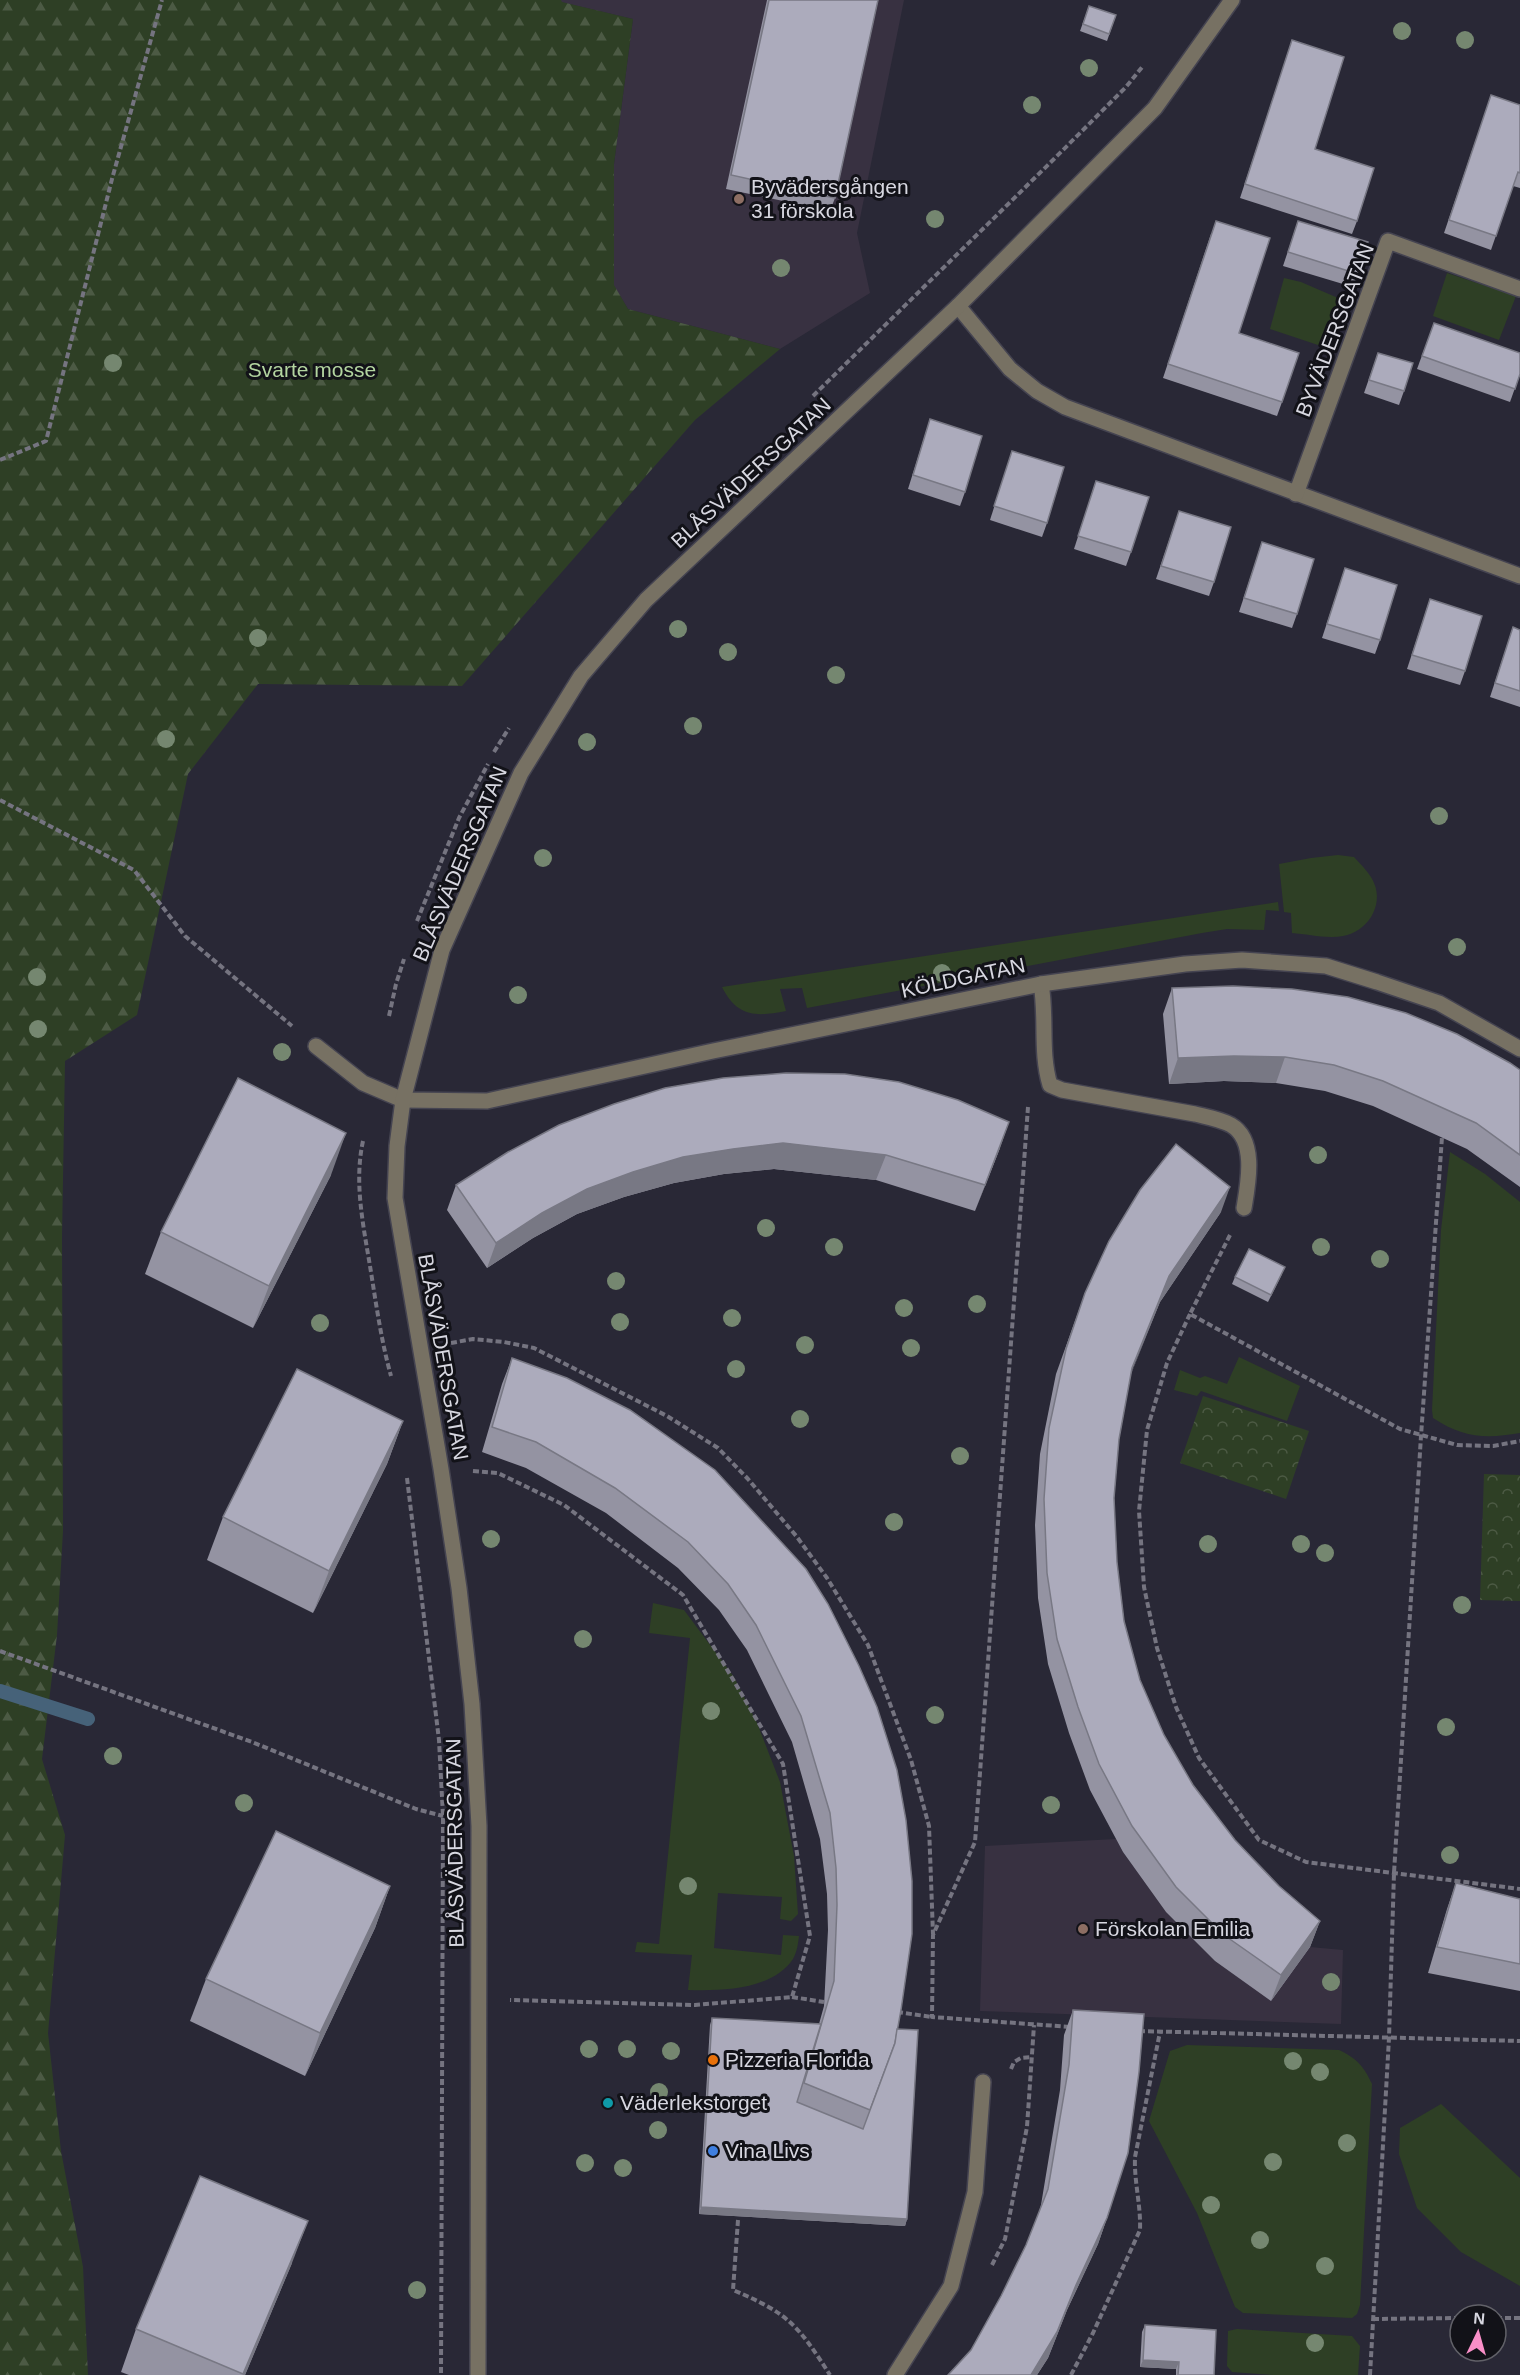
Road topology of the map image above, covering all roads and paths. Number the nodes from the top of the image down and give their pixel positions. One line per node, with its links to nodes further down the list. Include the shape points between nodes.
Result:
1 (162, 0): 5 (path, via 46,441)
2 (1232, 0): 4 (street, BLÅSVÄDERSGATAN, via 1155,108)
3 (1520, 289): 6 (street, BYVÄDERSGATAN, via 1388,242)
4 (958, 306): 6 (street, via 1010,369 1065,407); 14 (street, BLÅSVÄDERSGATAN, via 646,600 581,676 521,773 442,950)
5 (0, 460)
6 (1296, 494): 7 (street)
7 (1520, 576)
8 (0, 800): 10 (path, via 134,870 186,936)
9 (1041, 984): 11 (street, KÖLDGATAN, via 1242,960 1326,966 1439,1003); 12 (street, via 1045,1069); 14 (street, KÖLDGATAN, via 487,1101)
10 (316, 1046): 13 (street)
11 (1520, 1049)
12 (1050, 1085): 16 (street, via 1206,1117 1232,1126 1241,1133 1250,1164); 28 (path, via 1028,1107 975,1842)
13 (375, 1089): 14 (street); 19 (path, via 358,1178 377,1312)
14 (403, 1100): 18 (street, BLÅSVÄDERSGATAN, via 395,1198)
15 (1442, 1137): 20 (path)
16 (1244, 1208): 17 (path)
17 (1190, 1314): 20 (path, via 1400,1429); 26 (path, via 1167,1363 1147,1430 1139,1511 1144,1587 1157,1648 1176,1707 1199,1758 1260,1840 1306,1862)
18 (421, 1349): 22 (street, BLÅSVÄDERSGATAN); 28 (path, via 473,1339 534,1348 667,1416 718,1448 748,1479 827,1578 868,1645 911,1760 929,1826)
19 (393, 1385)
20 (1421, 1436): 21 (path, via 1457,1445 1493,1446); 26 (path)
21 (1520, 1441)
22 (441, 1469): 29 (path, via 498,1473 564,1505 683,1595 783,1764 810,1936); 30 (street, BLÅSVÄDERSGATAN, via 472,1704 479,1826)
23 (407, 1476): 25 (path, via 439,1740)
24 (0, 1651): 25 (path)
25 (443, 1816): 43 (path)
26 (1394, 1873): 27 (path); 37 (path)
27 (1520, 1889)
28 (933, 1935): 33 (path)
29 (792, 1997): 30 (path, via 695,2006); 31 (path)
30 (479, 1999): 44 (street, BLÅSVÄDERSGATAN)
31 (824, 2002)
32 (895, 2012): 33 (path)
33 (932, 2017): 34 (path)
34 (1080, 2028)
35 (1137, 2031): 36 (path)
36 (1160, 2032): 37 (path); 47 (path, via 1135,2157 1140,2230)
37 (1389, 2038): 38 (path); 42 (path)
38 (1520, 2041)
39 (983, 2082): 46 (street, via 975,2192 951,2286)
40 (738, 2220): 45 (path, via 733,2290 777,2310 789,2320)
41 (1448, 2318): 42 (path)
42 (1373, 2319): 48 (path)
43 (441, 2375)
44 (478, 2375)
45 (830, 2375)
46 (895, 2375)
47 (1071, 2375)
48 (1370, 2375)

